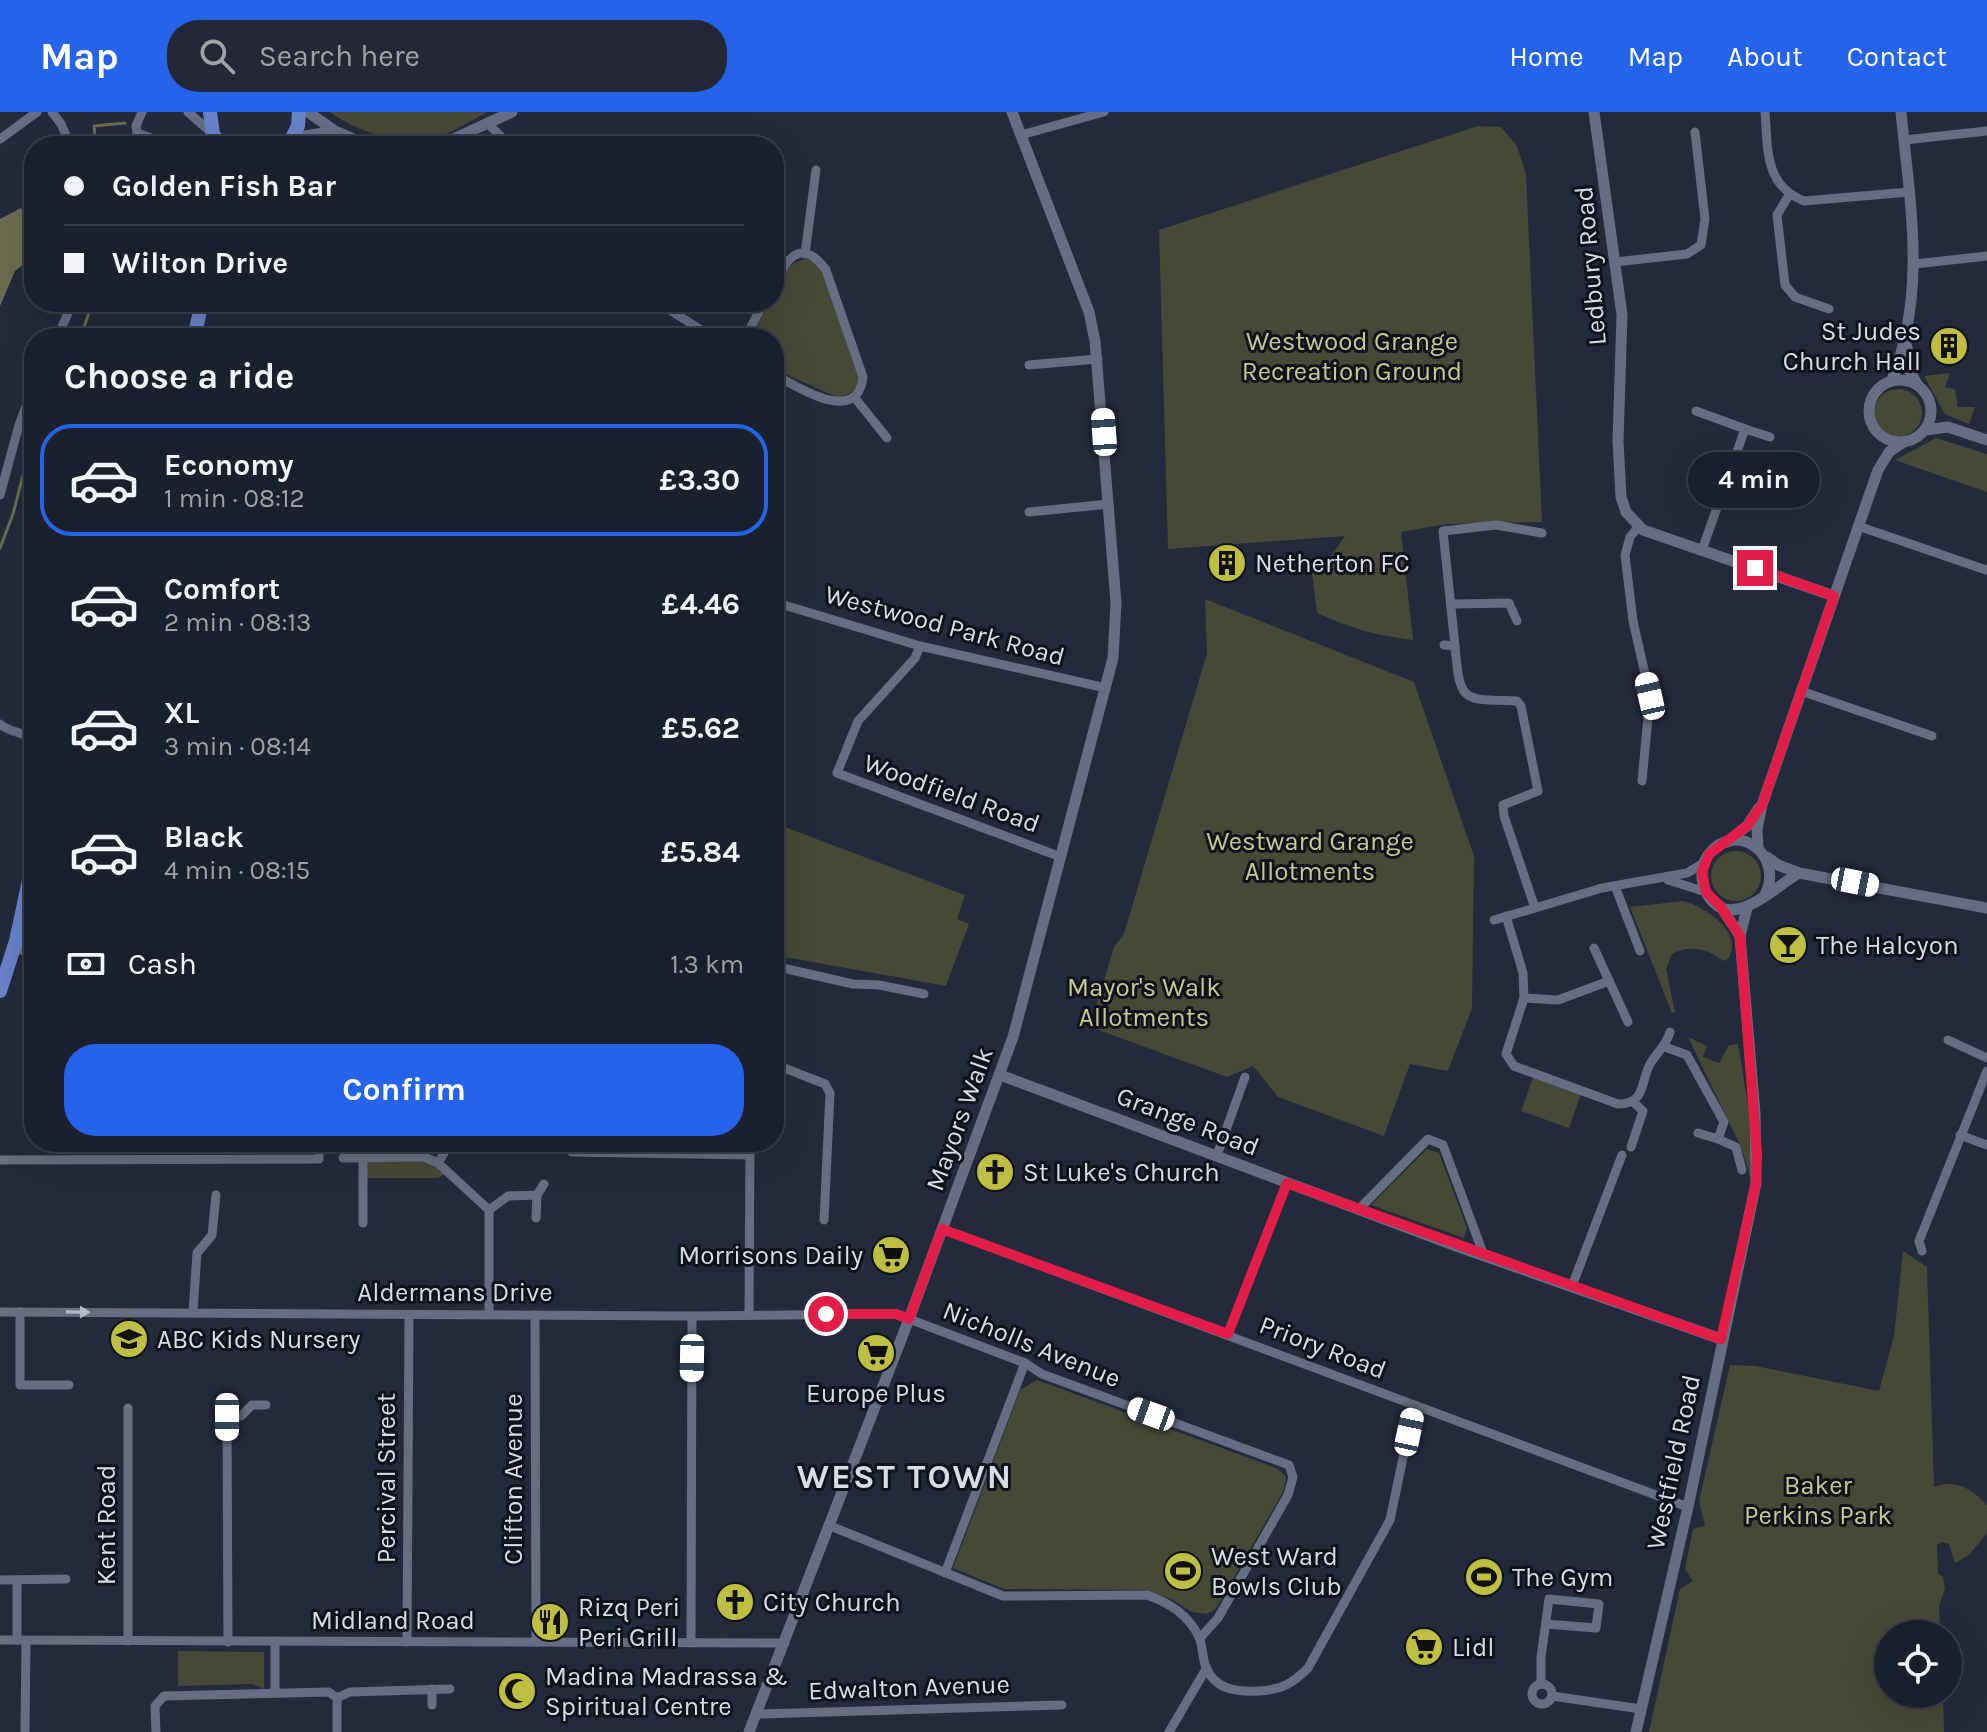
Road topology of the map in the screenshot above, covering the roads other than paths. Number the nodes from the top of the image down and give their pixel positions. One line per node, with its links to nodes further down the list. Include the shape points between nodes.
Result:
1 (37, 112): 28 (street)
2 (52, 112): 19 (street)
3 (142, 112): 20 (street, via 137,133)
4 (188, 112): 21 (street)
5 (210, 112): 22 (main road)
6 (299, 112): 23 (main road)
7 (308, 112): 15 (street)
8 (512, 112): 14 (street)
9 (1012, 112): 18 (street, Mayors Walk)
10 (1104, 112): 18 (street)
11 (1594, 112): 35 (street, Ledbury Road)
12 (1765, 112): 32 (street, via 1769,165)
13 (1901, 112): 29 (street)
14 (487, 123): 26 (street); 27 (street)
15 (335, 131): 24 (street); 25 (street)
16 (1987, 131): 29 (street)
17 (1695, 132): 35 (street, via 1705,219 1701,245 1687,254)
18 (1021, 135): 42 (street, Mayors Walk, via 1089,312)
19 (66, 136)
20 (146, 136)
21 (213, 136)
22 (216, 136)
23 (293, 136)
24 (315, 136)
25 (347, 136)
26 (459, 136)
27 (501, 136)
28 (0, 139)
29 (1904, 140): 31 (street)
30 (816, 170): 33 (street)
31 (1909, 192): 32 (street, via 1804,201); 36 (street)
32 (1789, 195): 38 (street, via 1777,215 1785,285 1795,297)
33 (805, 254): 37 (street); 47 (street, via 826,270 863,368)
34 (1987, 256): 36 (street)
35 (1615, 262): 63 (street, Ledbury Road, via 1622,315 1621,497)
36 (1915, 264): 41 (street)
37 (784, 265)
38 (1829, 309)
39 (673, 312): 40 (street)
40 (698, 328)
41 (1906, 341): 45 (street); 46 (street, via 1909,370)
42 (1098, 359): 43 (street); 61 (street, Mayors Walk)
43 (1029, 365)
44 (784, 379): 47 (street, via 831,402)
45 (1892, 380): 46 (street); 54 (street, via 1870,399 1869,418)
46 (1917, 384): 48 (street)
47 (855, 398): 56 (street)
48 (1930, 401): 51 (street); 53 (street)
49 (1696, 411): 52 (street)
50 (24, 412): 60 (street)
51 (1948, 427): 53 (street); 57 (street)
52 (1745, 429): 55 (street); 66 (street)
53 (1925, 430): 58 (street)
54 (1877, 434): 58 (street); 59 (street)
55 (1770, 437)
56 (887, 438)
57 (1987, 440)
58 (1904, 442): 59 (street, via 1889,452)
59 (1878, 470): 64 (street)
60 (0, 495)
61 (1109, 504): 62 (street); 73 (street, Mayors Walk, via 1117,619)
62 (1029, 512)
63 (1639, 526): 66 (street); 78 (street, via 1625,555 1650,696)
64 (1858, 526): 67 (street); 68 (street)
65 (1542, 533): 69 (street, via 1496,525 1438,532)
66 (1702, 550): 68 (street)
67 (1986, 570)
68 (1834, 596): 74 (street)
69 (1453, 604): 71 (street, via 1511,599); 91 (street, via 1450,646 1459,685 1480,702 1517,701 1521,706 1538,791 1503,805)
70 (784, 605): 72 (street, Westwood Park Road)
71 (1517, 621)
72 (920, 646): 73 (street, Westwood Park Road); 82 (street, Woodfield Road, via 858,721 837,773)
73 (1106, 688): 82 (street, Mayors Walk)
74 (1801, 691): 77 (street); 79 (street)
75 (0, 724): 76 (street)
76 (24, 732)
77 (1932, 736)
78 (1642, 781)
79 (1762, 805): 80 (street); 81 (street, via 1757,829)
80 (1726, 842): 81 (street); 83 (street)
81 (1761, 851): 84 (street); 88 (street, via 1771,874)
82 (1061, 857): 113 (street, Mayors Walk)
83 (1704, 863): 85 (street); 87 (street)
84 (1799, 873): 88 (street); 93 (street)
85 (1665, 879): 86 (street); 87 (street)
86 (1615, 886): 91 (street); 100 (street)
87 (1706, 892): 90 (street)
88 (1765, 895): 92 (street)
89 (24, 902): 97 (main road)
90 (1720, 906): 92 (street); 96 (street)
91 (1535, 908): 94 (street)
92 (1747, 908): 96 (street)
93 (1987, 908)
94 (1506, 916): 95 (street); 105 (street, via 1523,973)
95 (1494, 920)
96 (1740, 936): 155 (street, Westfield Road, via 1757,1154 1753,1200)
97 (14, 948): 99 (street); 103 (main road)
98 (1594, 948): 102 (street)
99 (24, 951)
100 (1640, 951)
101 (784, 968): 104 (street)
102 (1609, 981): 105 (street, via 1558,1000); 106 (street)
103 (0, 991)
104 (924, 994)
105 (1524, 998): 115 (street, via 1506,1054 1514,1066 1618,1104)
106 (1628, 1022)
107 (1670, 1032): 109 (street)
108 (1948, 1040): 110 (street)
109 (1665, 1047): 115 (street, via 1651,1062 1642,1092); 118 (street, via 1687,1055 1724,1122)
110 (1987, 1058)
111 (784, 1068): 139 (street, via 825,1084 830,1093)
112 (1987, 1071): 117 (street)
113 (1000, 1075): 125 (street, Grange Road); 141 (street, Mayors Walk)
114 (1245, 1077): 125 (street)
115 (1632, 1101): 120 (street, via 1643,1111)
116 (1698, 1133): 118 (street)
117 (1960, 1135): 119 (street); 142 (street, via 1919,1241)
118 (1718, 1139): 131 (street, via 1736,1147)
119 (1987, 1145)
120 (1631, 1147)
121 (319, 1152): 129 (street, via 319,1159)
122 (445, 1152): 130 (street)
123 (572, 1152): 124 (street)
124 (750, 1155): 151 (street)
125 (1217, 1155): 132 (street, Grange Road)
126 (1622, 1155): 144 (street)
127 (343, 1158): 128 (street)
128 (363, 1158): 130 (street, via 424,1157); 140 (street)
129 (0, 1160)
130 (438, 1163): 137 (street)
131 (1742, 1170)
132 (1287, 1183): 136 (street, Grange Road); 154 (street)
133 (544, 1184): 135 (street)
134 (216, 1195): 147 (street, via 212,1235 197,1253)
135 (537, 1195): 137 (street, via 517,1190); 138 (street)
136 (1359, 1209): 143 (street, Grange Road); 143 (street, via 1428,1139 1443,1145)
137 (489, 1210): 148 (street)
138 (536, 1218)
139 (824, 1220)
140 (363, 1223)
141 (942, 1229): 153 (street, Mayors Walk); 154 (street, Priory Road)
142 (1922, 1251)
143 (1483, 1253): 144 (street, Grange Road)
144 (1572, 1286): 155 (street, Grange Road)
145 (0, 1312): 146 (street, Aldermans Drive)
146 (20, 1312): 147 (street, Aldermans Drive, one-way to 147); 157 (street, via 20,1385)
147 (193, 1312): 149 (street, Aldermans Drive)
148 (489, 1314): 149 (street, Aldermans Drive); 150 (street, Aldermans Drive)
149 (409, 1315): 175 (street, Percival Street)
150 (535, 1315): 152 (street, Aldermans Drive); 176 (street, Clifton Avenue)
151 (749, 1315): 152 (street, Aldermans Drive); 153 (street, Aldermans Drive, via 882,1313)
152 (692, 1316): 173 (street)
153 (909, 1319): 156 (street, Nicholls Avenue); 162 (street, Mayors Walk)
154 (1228, 1334): 159 (street, Priory Road)
155 (1721, 1339): 161 (street, Westfield Road)
156 (1025, 1363): 163 (street); 168 (street, Nicholls Avenue, via 1042,1374 1289,1465 1293,1477 1288,1495 1218,1618)
157 (69, 1385)
158 (266, 1405): 174 (street, via 252,1405 241,1416 227,1417)
159 (1414, 1405): 161 (street, Priory Road); 178 (street, via 1390,1520 1308,1668 1276,1690 1235,1692)
160 (128, 1408): 171 (street, Kent Road)
161 (1688, 1507): 187 (street, Westfield Road)
162 (828, 1525): 163 (street); 177 (street, Mayors Walk)
163 (945, 1573): 168 (street, via 1003,1596 1147,1595 1168,1602)
164 (66, 1579): 166 (street)
165 (0, 1580): 166 (street)
166 (17, 1580): 170 (street)
167 (1546, 1624): 167 (street, via 1549,1599 1599,1604 1596,1628); 179 (street)
168 (1200, 1638): 178 (street)
169 (0, 1640): 170 (street, Midland Road)
170 (22, 1640): 171 (street, Midland Road); 189 (street)
171 (128, 1641): 174 (street, Midland Road)
172 (275, 1641): 174 (street, Midland Road); 175 (street, Midland Road); 182 (street)
173 (691, 1641): 176 (street, Midland Road); 177 (street, Midland Road)
174 (228, 1642)
175 (407, 1642): 176 (street, Midland Road)
176 (536, 1642)
177 (785, 1643): 188 (street, Mayors Walk)
178 (1206, 1669): 193 (street)
179 (1541, 1684): 183 (street, via 1550,1687); 183 (street, via 1532,1691 1536,1703 1545,1704)
180 (432, 1689): 181 (street); 184 (street, via 350,1692); 185 (street)
181 (450, 1689)
182 (275, 1693): 184 (street, via 329,1692); 190 (street, via 164,1696 155,1706)
183 (1552, 1696): 187 (street)
184 (337, 1698): 191 (street)
185 (432, 1705)
186 (1062, 1705): 188 (street, Edwalton Avenue)
187 (1641, 1709): 194 (street, Westfield Road)
188 (758, 1714): 192 (street, Mayors Walk)
189 (25, 1732)
190 (156, 1732)
191 (337, 1732)
192 (749, 1732)
193 (1169, 1732)
194 (1636, 1732)

